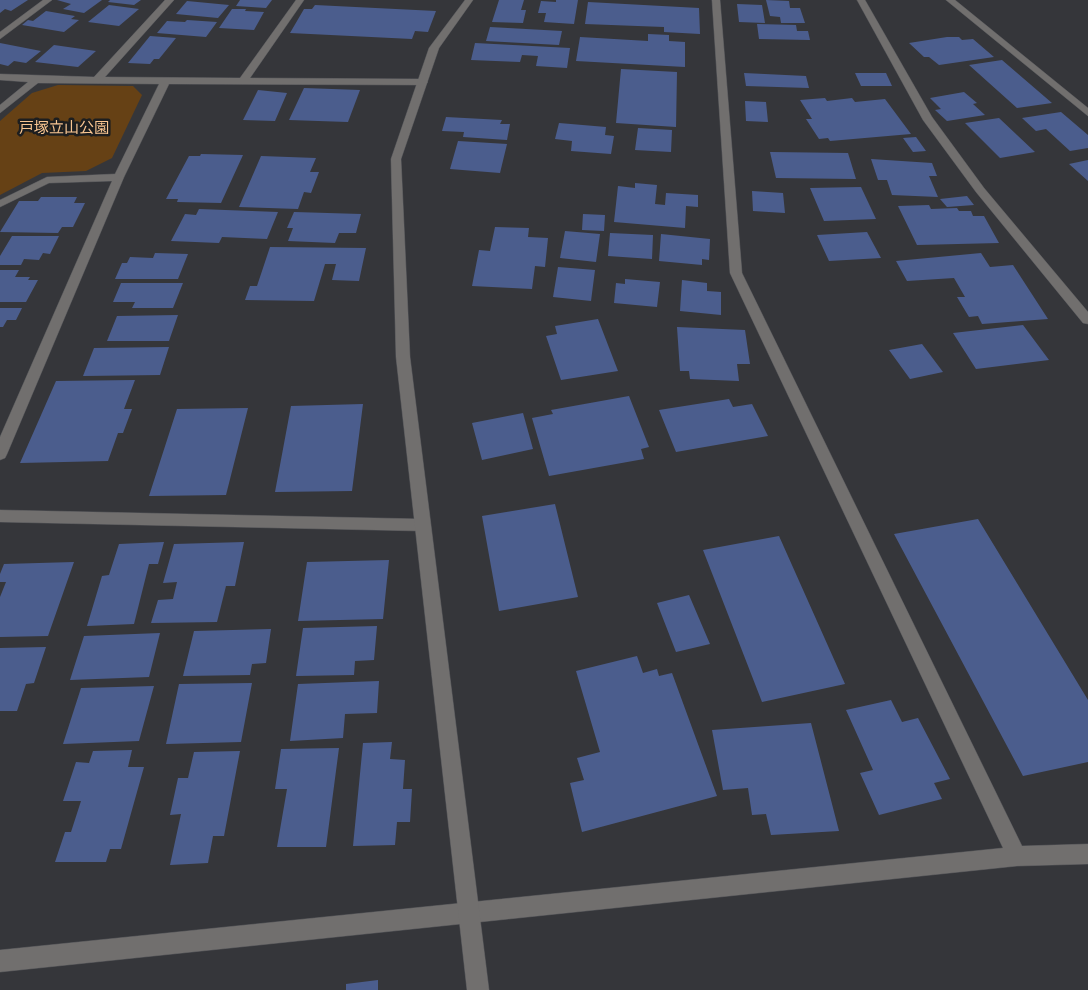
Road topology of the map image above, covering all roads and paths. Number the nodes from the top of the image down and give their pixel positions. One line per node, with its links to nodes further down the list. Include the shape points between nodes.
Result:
1 (48, 0): 8 (street)
2 (170, 0): 11 (street)
3 (300, 0): 13 (street)
4 (469, 0): 14 (street, via 434,48)
5 (716, 0): 24 (street, via 736,273)
6 (861, 0): 19 (street, via 927,118 980,190)
7 (950, 0): 16 (street)
8 (0, 36)
9 (0, 77): 10 (street)
10 (36, 80): 11 (street); 15 (street)
11 (97, 80): 12 (street)
12 (166, 81): 13 (street); 17 (street)
13 (243, 81): 14 (street)
14 (423, 82): 22 (street, via 396,159 403,357)
15 (0, 110)
16 (1088, 112)
17 (119, 177): 18 (street, via 47,180); 20 (street)
18 (0, 204)
19 (1088, 320)
20 (0, 454)
21 (0, 516): 22 (street)
22 (422, 525): 25 (street)
23 (1088, 854): 24 (street)
24 (1017, 856): 25 (street)
25 (470, 913): 26 (street); 27 (street)
26 (0, 961)
27 (478, 990)

